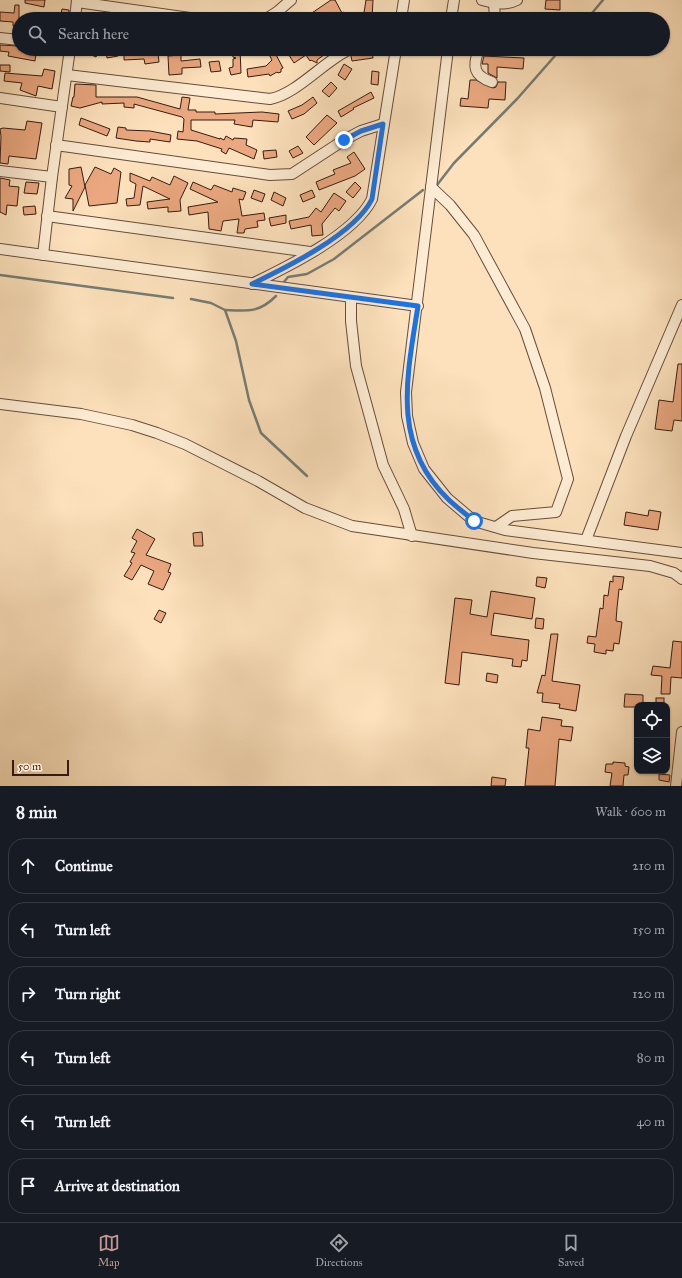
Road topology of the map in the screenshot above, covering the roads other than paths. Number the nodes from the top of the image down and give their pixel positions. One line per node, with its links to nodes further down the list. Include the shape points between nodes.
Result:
1 (291, 0): 10 (street)
2 (404, 0): 11 (street)
3 (454, 0): 12 (street)
4 (482, 0): 7 (street)
5 (517, 0): 7 (street, via 510,4)
6 (77, 1): 8 (street); 9 (street)
7 (494, 3): 13 (street)
8 (76, 12)
9 (150, 12)
10 (277, 12)
11 (402, 12)
12 (452, 12)
13 (495, 12)
14 (0, 38): 15 (street)
15 (12, 39)
16 (69, 56): 21 (street)
17 (340, 56): 21 (street, via 289,91 270,99)
18 (395, 56): 25 (street)
19 (447, 56): 29 (street)
20 (477, 56): 22 (street, via 477,74)
21 (67, 75): 24 (street)
22 (492, 82)
23 (0, 98): 24 (street)
24 (62, 106): 26 (street)
25 (383, 124): 26 (street, via 344,140 292,174 270,175); 32 (street, via 372,199 367,208 359,218)
26 (56, 145): 28 (street)
27 (0, 171): 28 (street)
28 (52, 178): 30 (street)
29 (431, 187): 37 (street); 39 (street, via 450,204 474,235 525,329 545,388 568,479 556,512 512,516)
30 (47, 216): 32 (street); 33 (street)
31 (0, 249): 33 (street)
32 (310, 252): 34 (street, via 284,269)
33 (43, 255): 34 (street)
34 (252, 284): 35 (street)
35 (352, 297): 37 (street); 40 (street, via 351,321 356,366 383,465 404,509)
36 (682, 305): 41 (street, via 626,436)
37 (418, 306): 39 (street, via 406,392 407,416 413,443 424,469 447,498 474,521)
38 (0, 404): 40 (street, via 81,414 157,433 185,444 305,508 352,526)
39 (496, 527): 41 (street)
40 (412, 536): 43 (street, via 650,566 674,573)
41 (586, 540): 42 (street)
42 (682, 553)
43 (682, 579)
44 (682, 732): 45 (street)
45 (676, 786)

